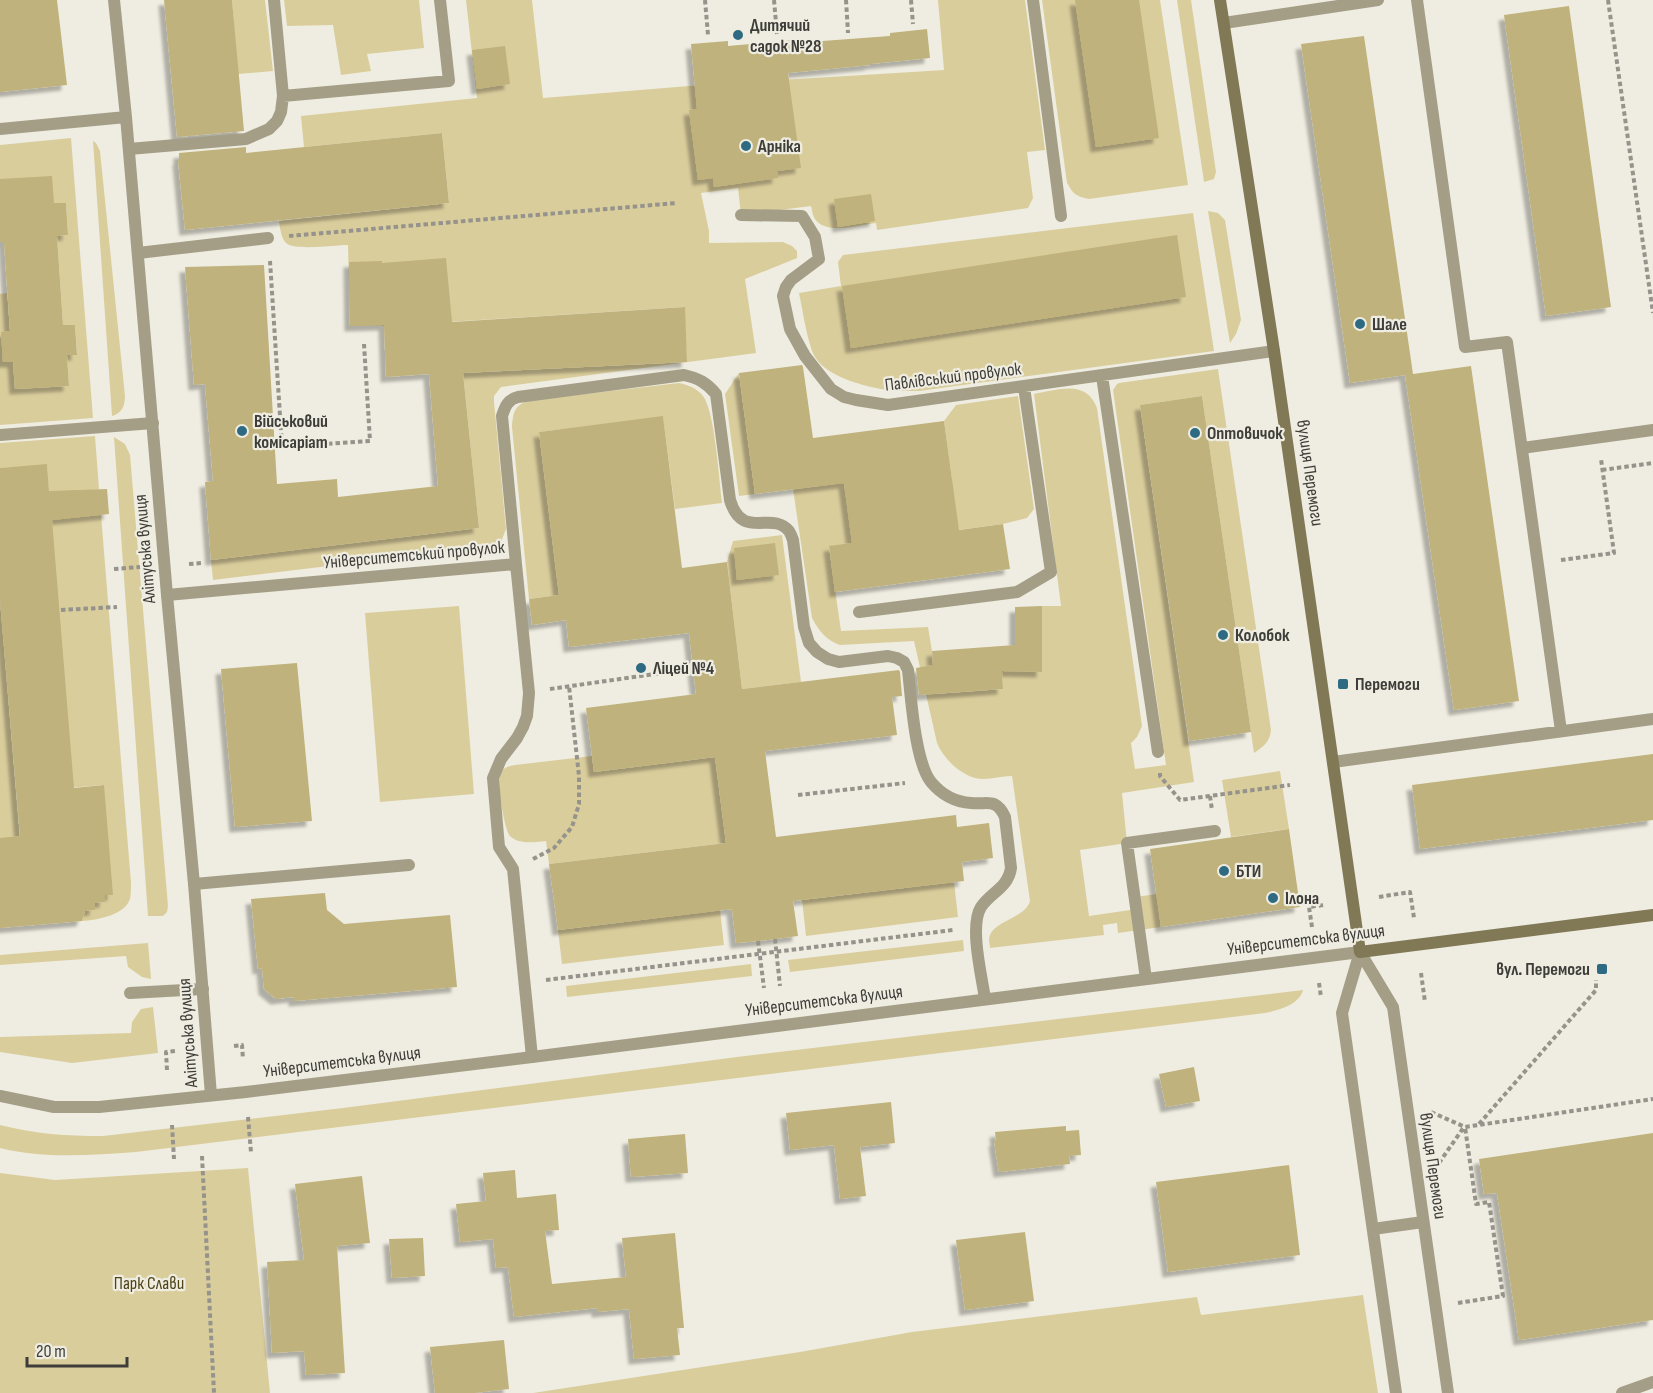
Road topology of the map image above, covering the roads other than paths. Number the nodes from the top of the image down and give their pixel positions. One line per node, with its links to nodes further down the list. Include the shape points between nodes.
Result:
1 (114, 0): 10 (street, Алітуська вулиця)
2 (274, 0): 9 (street)
3 (440, 0): 9 (street, via 449,81)
4 (1033, 0): 14 (street)
5 (1220, 0): 8 (main road, вулиця Перемоги)
6 (1378, 0): 8 (street)
7 (1417, 0): 23 (street, via 1465,347 1507,342)
8 (1224, 23): 17 (main road, вулиця Перемоги)
9 (283, 96): 12 (street, via 278,121 246,138)
10 (126, 117): 11 (street); 12 (street, Алітуська вулиця)
11 (0, 129)
12 (129, 150): 16 (street, Алітуська вулиця)
13 (741, 215): 19 (street, Павлівський провулок, via 802,216 816,237 819,259 791,280 783,296 790,329 805,356 831,389 844,397 888,405)
14 (1061, 216)
15 (268, 238): 16 (street)
16 (138, 254): 20 (street, Алітуська вулиця)
17 (1275, 351): 18 (street, Павлівський провулок); 30 (main road, вулиця Перемоги)
18 (1102, 376): 19 (street, Павлівський провулок); 29 (street)
19 (1024, 387): 26 (street, via 1052,572 1017,592)
20 (153, 423): 22 (street); 25 (street, Алітуська вулиця)
21 (1653, 430): 23 (street)
22 (0, 435)
23 (1522, 448): 28 (street)
24 (516, 564): 25 (street, Університетський провулок); 39 (street, via 502,416 507,403 518,397 684,375 709,386 716,394 733,510 755,524 773,522 782,526 794,540 809,643 817,652 839,662 888,656 904,662 921,759 930,780 945,795 973,803 987,801 1002,810 1010,875 980,909 975,927); 40 (street, Університетський провулок, via 529,693 527,716 493,778 499,847 513,868)
25 (167, 595): 33 (street, Алітуська вулиця)
26 (859, 612)
27 (1653, 719): 28 (street)
28 (1561, 731): 30 (street)
29 (1158, 752)
30 (1333, 762): 35 (main road, вулиця Перемоги)
31 (1215, 831): 36 (street, via 1127,843)
32 (409, 865): 33 (street)
33 (194, 884): 37 (street, Алітуська вулиця)
34 (1653, 915): 35 (main road, Університетська вулиця)
35 (1360, 952): 36 (street, Університетська вулиця); 43 (street, вулиця Перемоги, via 1393,1007); 44 (street, вулиця Перемоги, via 1342,1013)
36 (1146, 979): 39 (street, Університетська вулиця)
37 (202, 988): 38 (street); 42 (street, Алітуська вулиця)
38 (130, 993)
39 (985, 999): 40 (street, Університетська вулиця)
40 (532, 1057): 42 (street, Університетська вулиця)
41 (0, 1095): 42 (street, Університетська вулиця, via 54,1107 99,1107)
42 (211, 1095)
43 (1423, 1222): 44 (street); 47 (street, вулиця Перемоги)
44 (1373, 1229): 46 (street, вулиця Перемоги)
45 (1653, 1382): 48 (street)
46 (1396, 1393)
47 (1448, 1393)
48 (1622, 1393)

